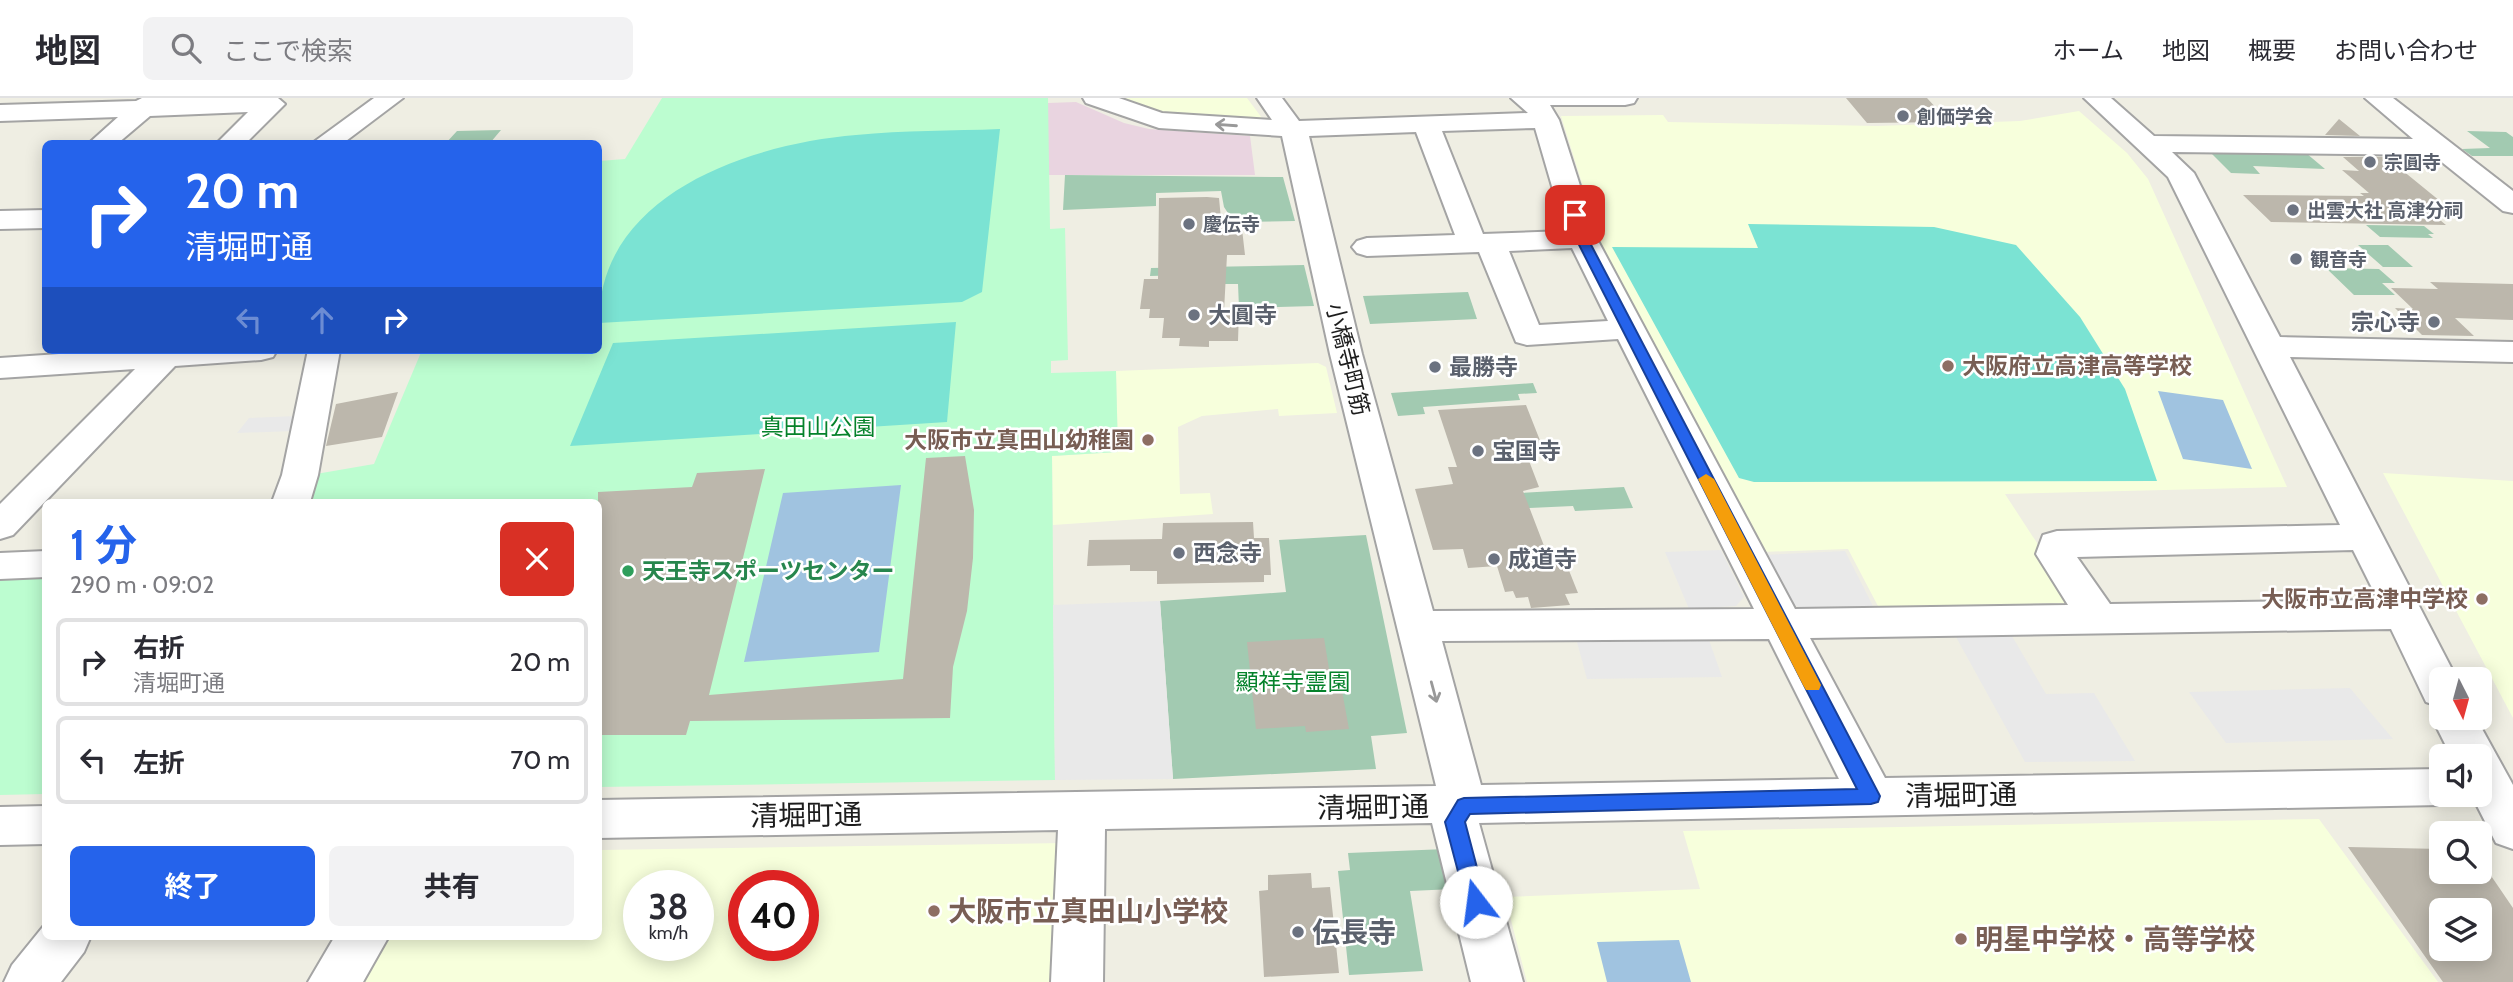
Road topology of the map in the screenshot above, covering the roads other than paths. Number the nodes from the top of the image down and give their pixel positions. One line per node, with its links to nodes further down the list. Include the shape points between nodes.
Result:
1 (391, 98): 14 (street)
2 (1095, 98): 11 (street, one-way to 2, via 1159,120)
3 (1269, 98): 11 (street, 小橋寺町筋)
4 (1625, 98): 8 (street)
5 (2096, 98): 15 (street)
6 (2377, 98): 16 (street)
7 (148, 104): 9 (street); 12 (street); 13 (street, via 272,104)
8 (1530, 105): 10 (street); 20 (street)
9 (0, 113)
10 (1426, 124): 11 (street); 21 (street)
11 (1294, 129): 40 (street, 小橋寺町筋)
12 (106, 140)
13 (233, 140)
14 (330, 140)
15 (2151, 144): 16 (street); 26 (street, via 2180,173)
16 (2441, 147): 17 (street)
17 (2513, 205)
18 (0, 219): 19 (street)
19 (39, 219): 22 (street)
20 (1582, 239): 21 (street); 24 (street)
21 (1481, 241): 23 (street); 24 (street, via 1527,335)
22 (0, 246)
23 (1367, 247)
24 (1630, 329): 39 (street)
25 (42, 340): 31 (street)
26 (2270, 347): 27 (street); 34 (street)
27 (2513, 352)
28 (212, 354): 30 (street)
29 (323, 354): 32 (street)
30 (163, 358): 31 (street); 33 (street)
31 (0, 368)
32 (292, 499)
33 (0, 526)
34 (2366, 537): 37 (street); 38 (street, via 2057,544 2054,554)
35 (42, 564): 36 (street)
36 (0, 566)
37 (2405, 614): 38 (street); 41 (street)
38 (2097, 617): 39 (street)
39 (1780, 624): 40 (street); 44 (street)
40 (1416, 626): 45 (street, 小橋寺町筋, one-way to 45)
41 (2430, 667)
42 (2429, 787): 44 (street, 清堀町通)
43 (2492, 787): 50 (street)
44 (1871, 796): 45 (street, 清堀町通)
45 (1464, 806): 46 (street, 清堀町通); 56 (street, via 1455,822)
46 (1082, 809): 47 (street, 清堀町通); 55 (street)
47 (602, 818)
48 (42, 825): 49 (street)
49 (0, 826)
50 (2513, 829)
51 (63, 940): 53 (street)
52 (361, 940): 54 (street)
53 (30, 982)
54 (334, 982)
55 (1077, 982)
56 (1497, 982)

